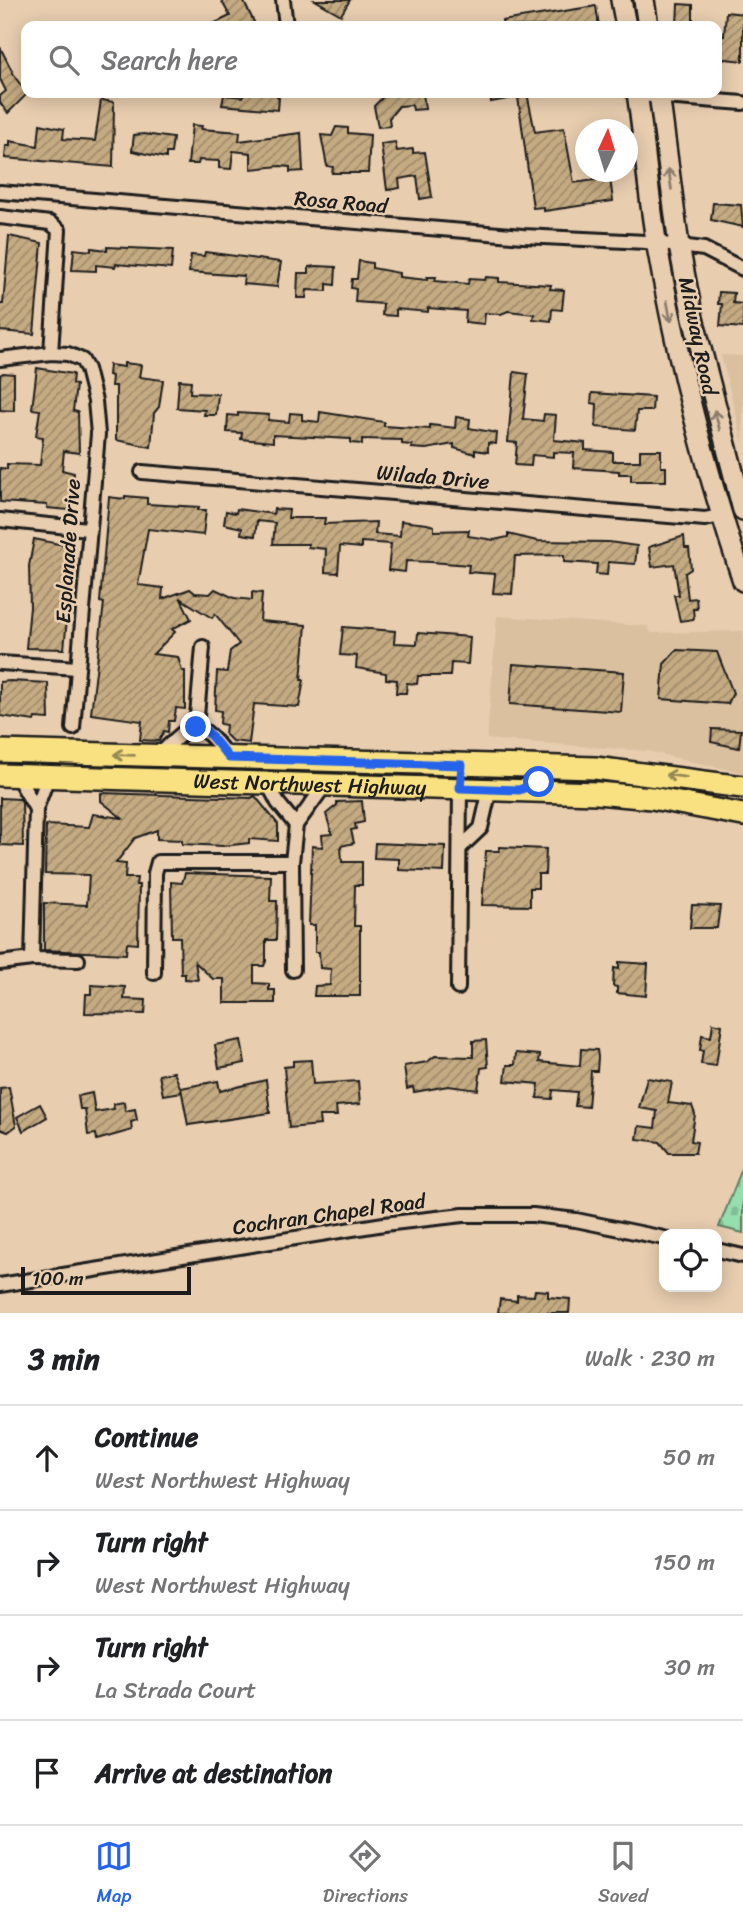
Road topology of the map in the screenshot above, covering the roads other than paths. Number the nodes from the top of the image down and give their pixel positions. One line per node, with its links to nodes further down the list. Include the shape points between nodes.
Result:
1 (283, 0): 4 (street)
2 (621, 0): 5 (main road)
3 (644, 0): 6 (main road)
4 (285, 21)
5 (625, 21)
6 (647, 21)
7 (638, 98): 13 (main road, Midway Road)
8 (660, 98): 14 (main road, Midway Road, one-way to 8)
9 (696, 98): 10 (street)
10 (743, 103)
11 (0, 192): 13 (street, Rosa Road)
12 (0, 217): 16 (street, via 50,223 59,230)
13 (656, 243): 14 (street, Rosa Road); 20 (main road, Midway Road, one-way to 20, via 684,385)
14 (679, 246): 15 (street, Rosa Road, via 715,253); 19 (main road, Midway Road, one-way to 14, via 706,375)
15 (743, 269)
16 (51, 353): 17 (street); 22 (street, Esplanade Drive, via 82,360 97,409)
17 (0, 359)
18 (142, 472): 20 (street, Wilada Drive, via 705,519)
19 (743, 510): 20 (main road)
20 (721, 516): 23 (main road, Midway Road)
21 (0, 520): 22 (street)
22 (88, 529): 26 (street, Esplanade Drive)
23 (743, 581)
24 (203, 647): 27 (street)
25 (0, 663): 26 (street)
26 (78, 668): 28 (street, Esplanade Drive)
27 (196, 727): 30 (street, via 186,729); 31 (street, via 206,730)
28 (73, 728)
29 (0, 751): 30 (main road, West Northwest Highway, one-way to 29)
30 (158, 756): 31 (main road, West Northwest Highway)
31 (229, 758): 32 (main road, West Northwest Highway)
32 (462, 765): 33 (main road, West Northwest Highway); 39 (main road)
33 (595, 768): 38 (main road, West Northwest Highway, one-way to 33); 41 (main road, via 588,779 539,782)
34 (9, 775): 35 (main road, West Northwest Highway); 42 (street)
35 (48, 777): 36 (main road, West Northwest Highway); 42 (street)
36 (268, 784): 37 (main road, West Northwest Highway); 44 (street)
37 (325, 785): 39 (main road, West Northwest Highway); 44 (street)
38 (743, 787)
39 (460, 788): 40 (main road, West Northwest Highway); 45 (street)
40 (491, 789): 41 (main road, West Northwest Highway); 45 (street, via 481,828)
41 (519, 790): 43 (main road, West Northwest Highway, via 652,798)
42 (36, 809): 47 (street)
43 (743, 815)
44 (296, 825): 46 (street)
45 (461, 847): 52 (street)
46 (292, 862): 50 (street); 51 (street, via 158,862)
47 (32, 959): 48 (street); 49 (street)
48 (78, 960)
49 (0, 963)
50 (293, 970)
51 (154, 973)
52 (458, 988)
53 (659, 1237): 56 (street, Cochran Chapel Road, via 576,1220 463,1215)
54 (722, 1251): 55 (street)
55 (743, 1256)
56 (0, 1285)

